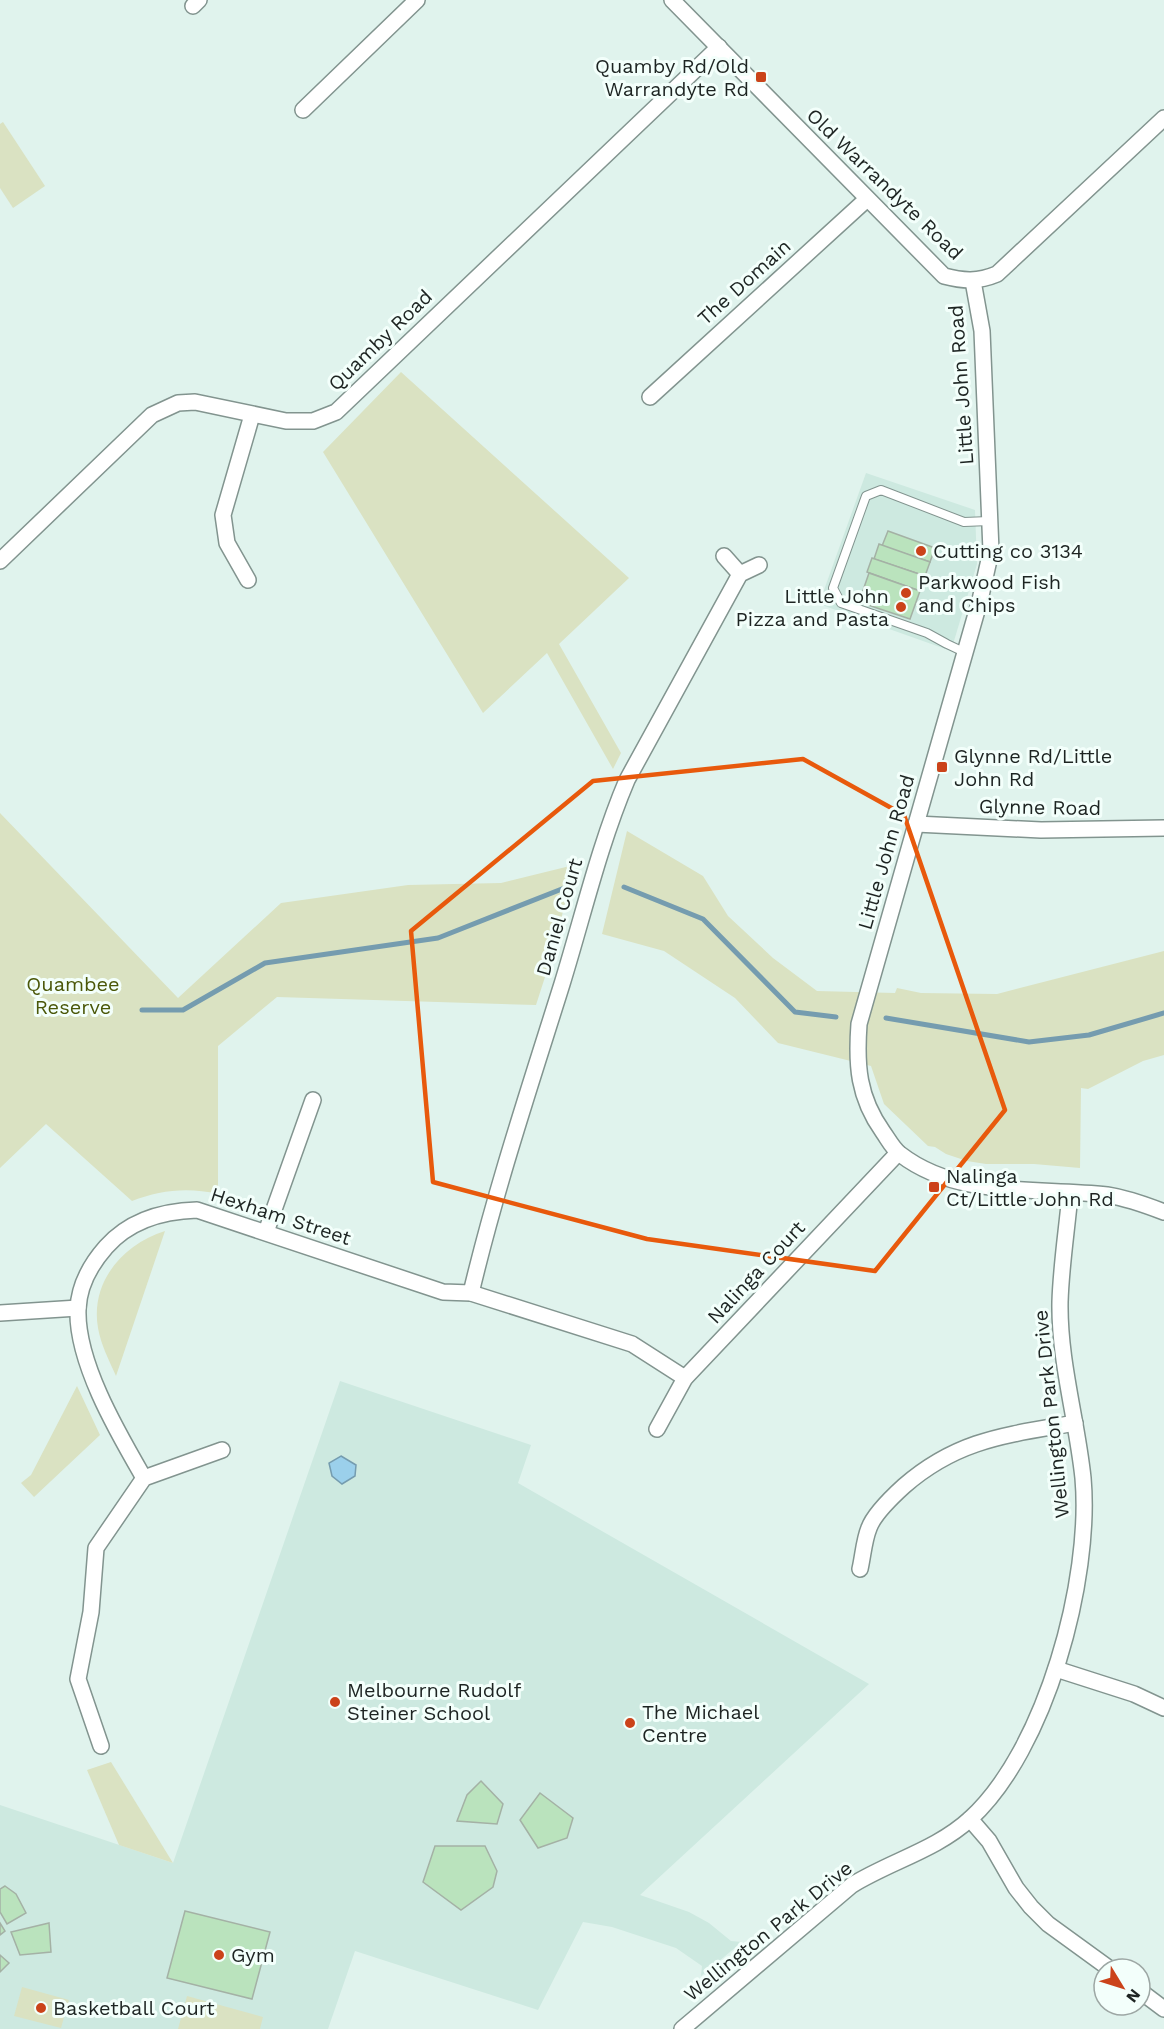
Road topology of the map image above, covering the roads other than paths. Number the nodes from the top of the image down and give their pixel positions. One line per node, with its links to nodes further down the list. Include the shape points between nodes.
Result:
1 (417, 0): 4 (street)
2 (672, 0): 3 (street, Old Warrandyte Road)
3 (718, 47): 6 (street, Old Warrandyte Road); 9 (street, Quamby Road, via 336,412 313,421)
4 (303, 110)
5 (1164, 118): 7 (street, Old Warrandyte Road, via 997,274)
6 (867, 199): 7 (street, Old Warrandyte Road, via 944,276); 8 (street, The Domain)
7 (973, 281): 10 (street, Little John Road, via 982,331)
8 (650, 397)
9 (252, 415): 12 (street, Quamby Road, via 195,402 178,403 152,415); 15 (street, via 223,515 227,543)
10 (989, 521): 16 (street, Little John Road, via 989,562); 16 (lane, via 964,522 880,490 866,496 833,588 841,603 927,633)
11 (723, 556): 14 (street)
12 (0, 561)
13 (759, 565): 14 (street)
14 (740, 574): 24 (street, Daniel Court, via 616,806 486,1228)
15 (248, 580)
16 (964, 652): 17 (street, Little John Road)
17 (916, 824): 18 (street, Glynne Road, via 1041,830); 20 (street, Little John Road, via 859,1024 856,1055 860,1085 876,1122)
18 (1164, 828)
19 (313, 1100): 23 (street)
20 (898, 1153): 21 (street, Little John Road, via 933,1175 980,1186); 27 (street, Nalinga Court)
21 (1070, 1194): 22 (street, Little John Road, via 1109,1196); 28 (street, Wellington Park Drive, via 1060,1303)
22 (1164, 1212)
23 (266, 1232): 24 (street, Hexham Street, via 442,1292); 25 (street, Hexham Street, via 197,1210 148,1218 115,1236 100,1253 86,1274)
24 (471, 1293): 27 (street, Hexham Street, via 632,1344)
25 (78, 1308): 26 (street); 31 (street, Hexham Street, via 82,1348 113,1424)
26 (0, 1313)
27 (685, 1378): 29 (street, Nalinga Court)
28 (1074, 1423): 32 (street, via 963,1447 925,1468 892,1496 869,1527); 33 (street, Wellington Park Drive, via 1083,1479 1084,1531 1074,1599)
29 (657, 1429)
30 (222, 1449): 31 (street)
31 (144, 1478): 35 (street, via 96,1548 91,1612 78,1679)
32 (860, 1569)
33 (1056, 1669): 34 (street); 36 (street, Wellington Park Drive, via 1024,1746 995,1793)
34 (1164, 1708)
35 (101, 1746)
36 (970, 1820): 37 (street, via 1031,1907); 38 (street, Wellington Park Drive, via 940,1843 875,1871 852,1886)
37 (1093, 1957)
38 (682, 2029)

